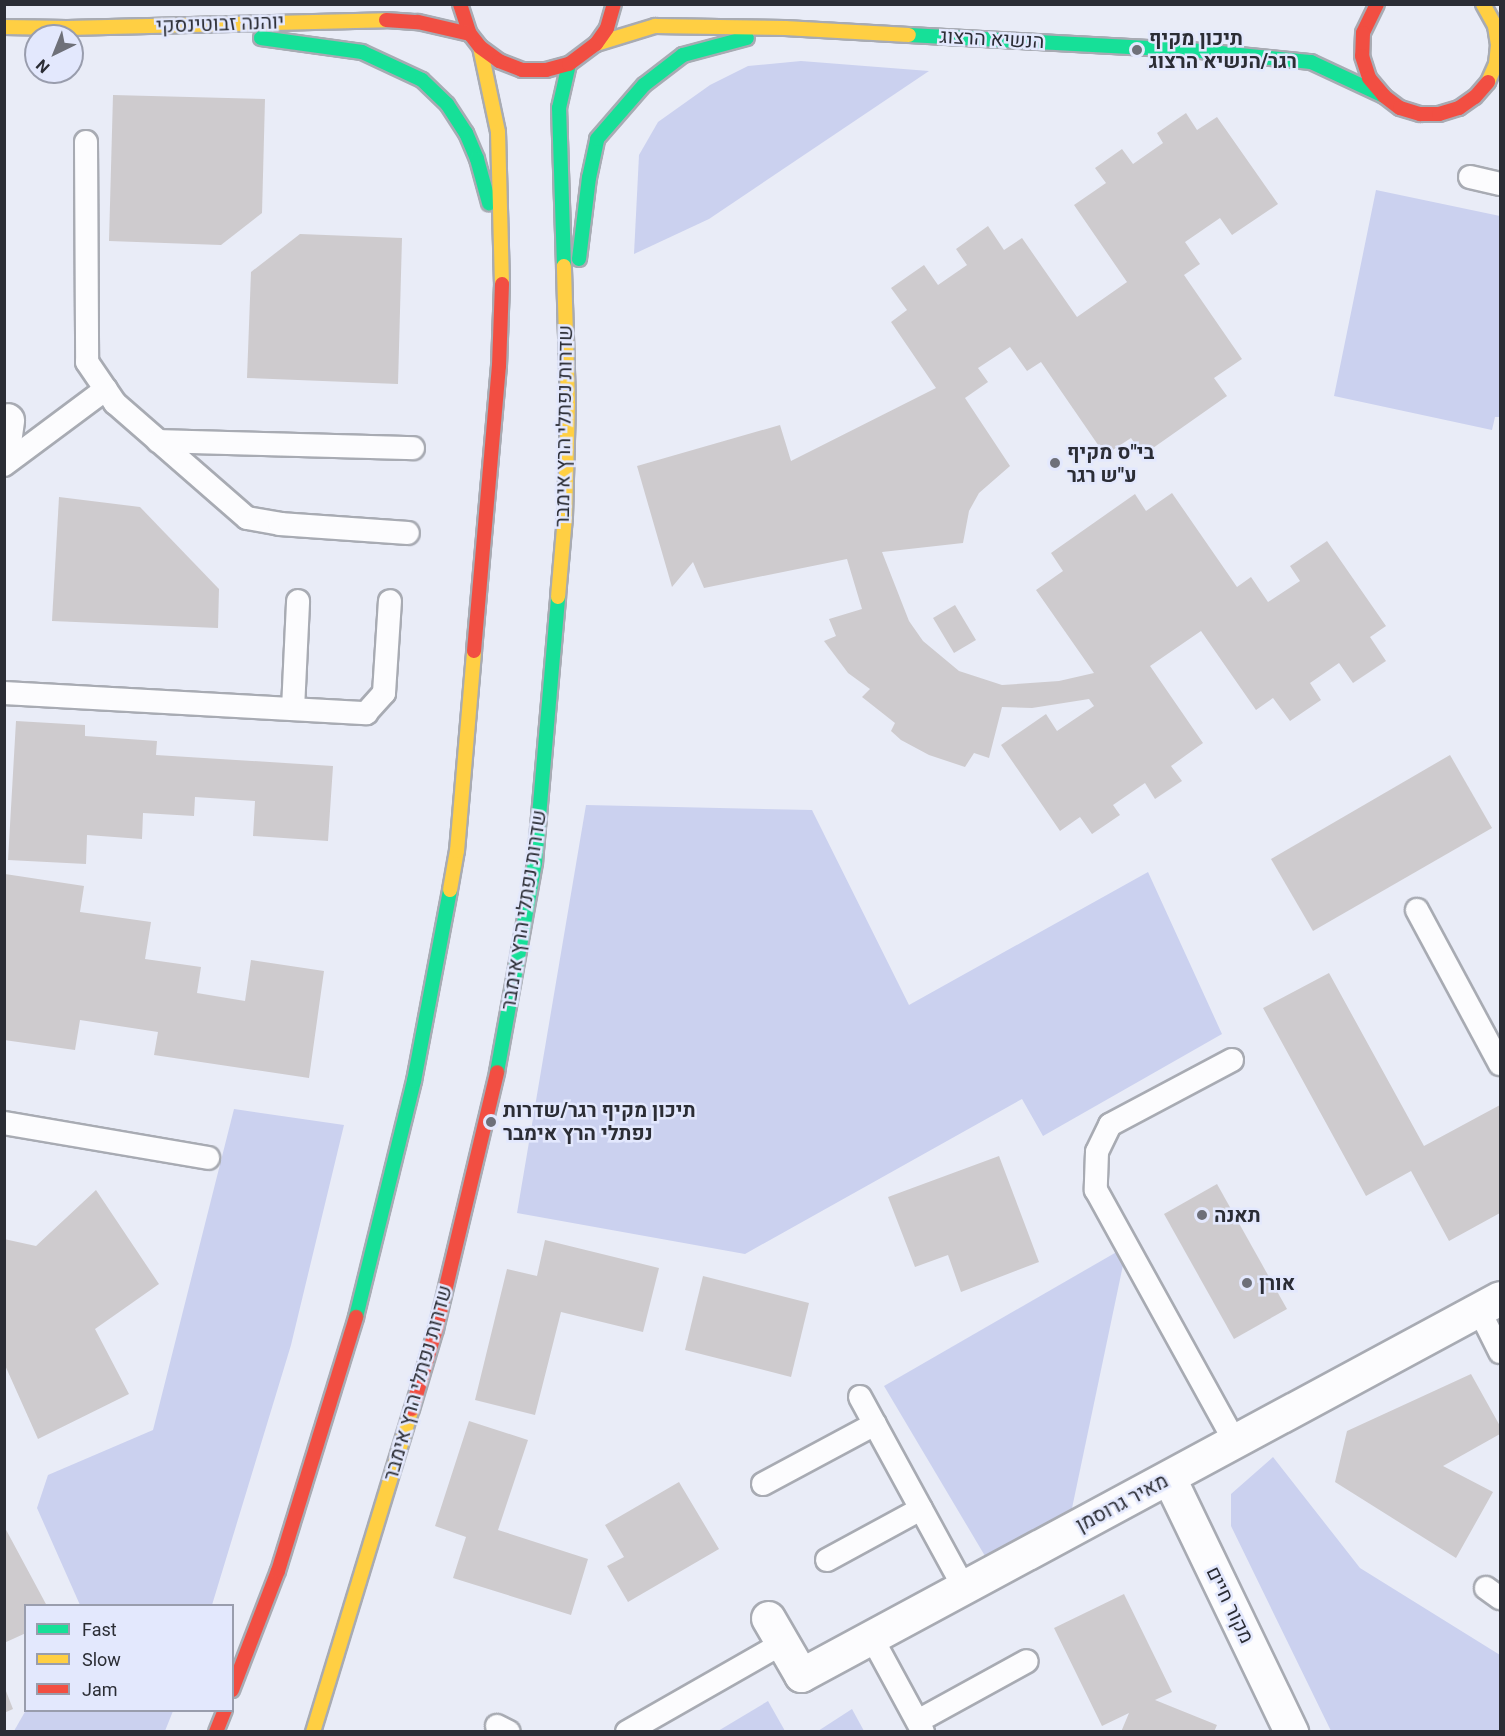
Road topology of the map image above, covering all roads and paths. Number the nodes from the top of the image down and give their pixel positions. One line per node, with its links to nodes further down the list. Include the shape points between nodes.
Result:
1 (460, 4): 9 (main road)
2 (614, 4): 10 (main road, via 607,28)
3 (1377, 4): 13 (main road, via 1363,33 1362,56 1369,78)
4 (1484, 6): 5 (main road); 15 (main road, via 1495,26 1496,64 1488,82)
5 (1500, 16)
6 (173, 26): 7 (main road, יוהנה זבוטינסקי); 9 (main road, יוהנה זבוטינסקי, via 373,19 417,22); 19 (main road, via 362,52 422,80 447,104 477,159)
7 (4, 27)
8 (785, 28): 10 (main road, הנשיא הרצוג, via 655,26); 13 (main road, הנשיא הרצוג, via 1190,50 1311,62); 20 (main road, via 683,56 644,85 597,139)
9 (470, 34): 11 (main road)
10 (596, 44): 12 (main road)
11 (480, 47): 12 (main road, via 499,61 522,70 546,70); 19 (main road, via 498,132)
12 (569, 64): 20 (main road, שדרות נפתלי הרץ אימבר, via 560,108)
13 (1383, 96): 15 (main road, הנשיא הרצוג, via 1400,108 1420,114)
14 (1496, 97): 15 (main road)
15 (1459, 108)
16 (86, 142): 21 (lane, via 87,362)
17 (1470, 177): 18 (lane)
18 (1500, 184)
19 (503, 257): 48 (main road, via 499,366 457,851 416,1069 356,1319 278,1571)
20 (567, 368): 52 (main road, שדרות נפתלי הרץ אימבר, via 565,517 536,852 494,1086 436,1329)
21 (106, 389): 22 (lane, via 115,403); 24 (lane)
22 (158, 441): 23 (lane); 25 (lane, via 247,518)
23 (413, 448)
24 (4, 465)
25 (408, 533)
26 (298, 601): 29 (lane)
27 (390, 602): 29 (lane, via 384,693 366,713)
28 (4, 693): 29 (lane)
29 (292, 709)
30 (1417, 910): 32 (lane)
31 (1232, 1060): 39 (lane, via 1110,1125 1097,1152 1096,1190)
32 (1500, 1064)
33 (4, 1123): 34 (lane)
34 (208, 1158)
35 (1490, 1304): 36 (lane); 39 (street, מאיר גרוסמן)
36 (1500, 1353)
37 (860, 1397): 38 (lane)
38 (874, 1424): 41 (lane); 42 (lane)
39 (1235, 1442): 40 (street, מאיר גרוסמן)
40 (1168, 1478): 44 (street, מאיר גרוסמן); 54 (street, מקור חיים)
41 (763, 1484)
42 (921, 1509): 43 (lane); 44 (lane)
43 (827, 1560)
44 (964, 1588): 46 (street, מאיר גרוסמן)
45 (776, 1631): 46 (street, מאיר גרוסמן, via 801,1676); 53 (lane)
46 (872, 1638): 50 (lane)
47 (1027, 1661): 50 (lane)
48 (234, 1685)
49 (224, 1712): 51 (main road)
50 (920, 1726)
51 (216, 1731)
52 (313, 1731)
53 (627, 1731)
54 (1292, 1731)

